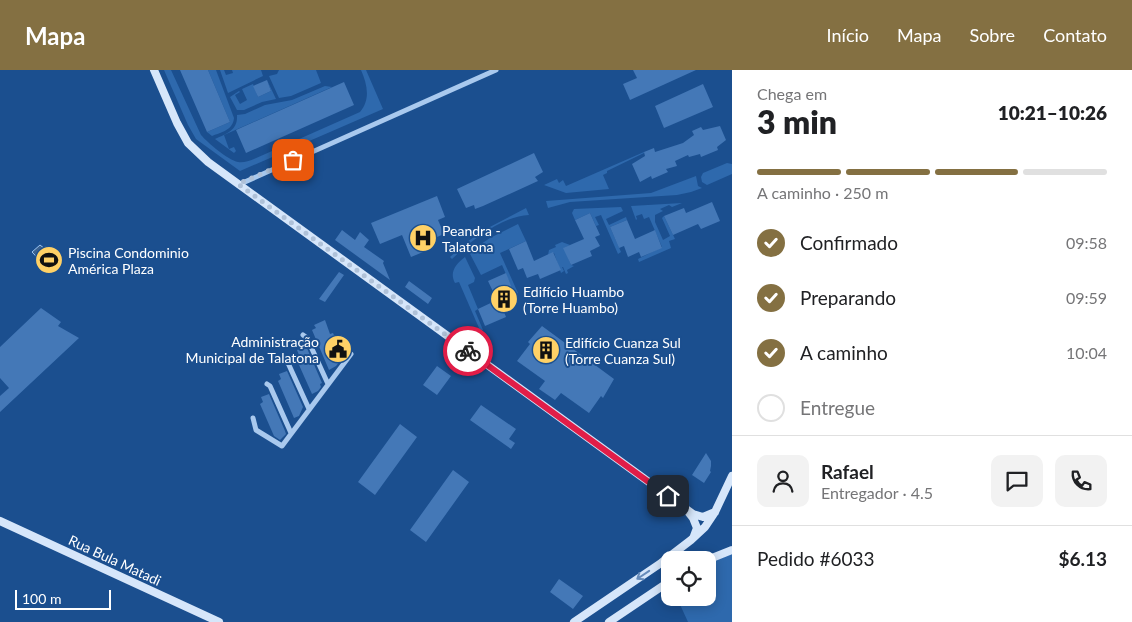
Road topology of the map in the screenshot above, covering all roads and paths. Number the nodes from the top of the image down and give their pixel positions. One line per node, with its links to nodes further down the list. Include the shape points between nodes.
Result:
1 (154, 70): 3 (street, via 188,143)
2 (496, 70): 3 (street)
3 (238, 184): 13 (street)
4 (303, 335): 8 (street)
5 (344, 349): 8 (street, via 351,354)
6 (285, 360): 9 (street)
7 (267, 384): 11 (street)
8 (328, 384): 9 (street)
9 (309, 409): 11 (street)
10 (253, 418): 11 (street, via 256,430 282,446)
11 (291, 433)
12 (732, 476): 14 (street)
13 (682, 506): 14 (street, via 697,516); 16 (street, via 696,524)
14 (715, 512): 16 (street)
15 (0, 521): 22 (street, Rua Bula Matadi)
16 (691, 540): 18 (street)
17 (732, 550): 19 (street)
18 (679, 551)
19 (716, 556)
20 (661, 566): 23 (street, one-way to 23)
21 (661, 587): 24 (street)
22 (219, 622)
23 (574, 622)
24 (609, 622)

